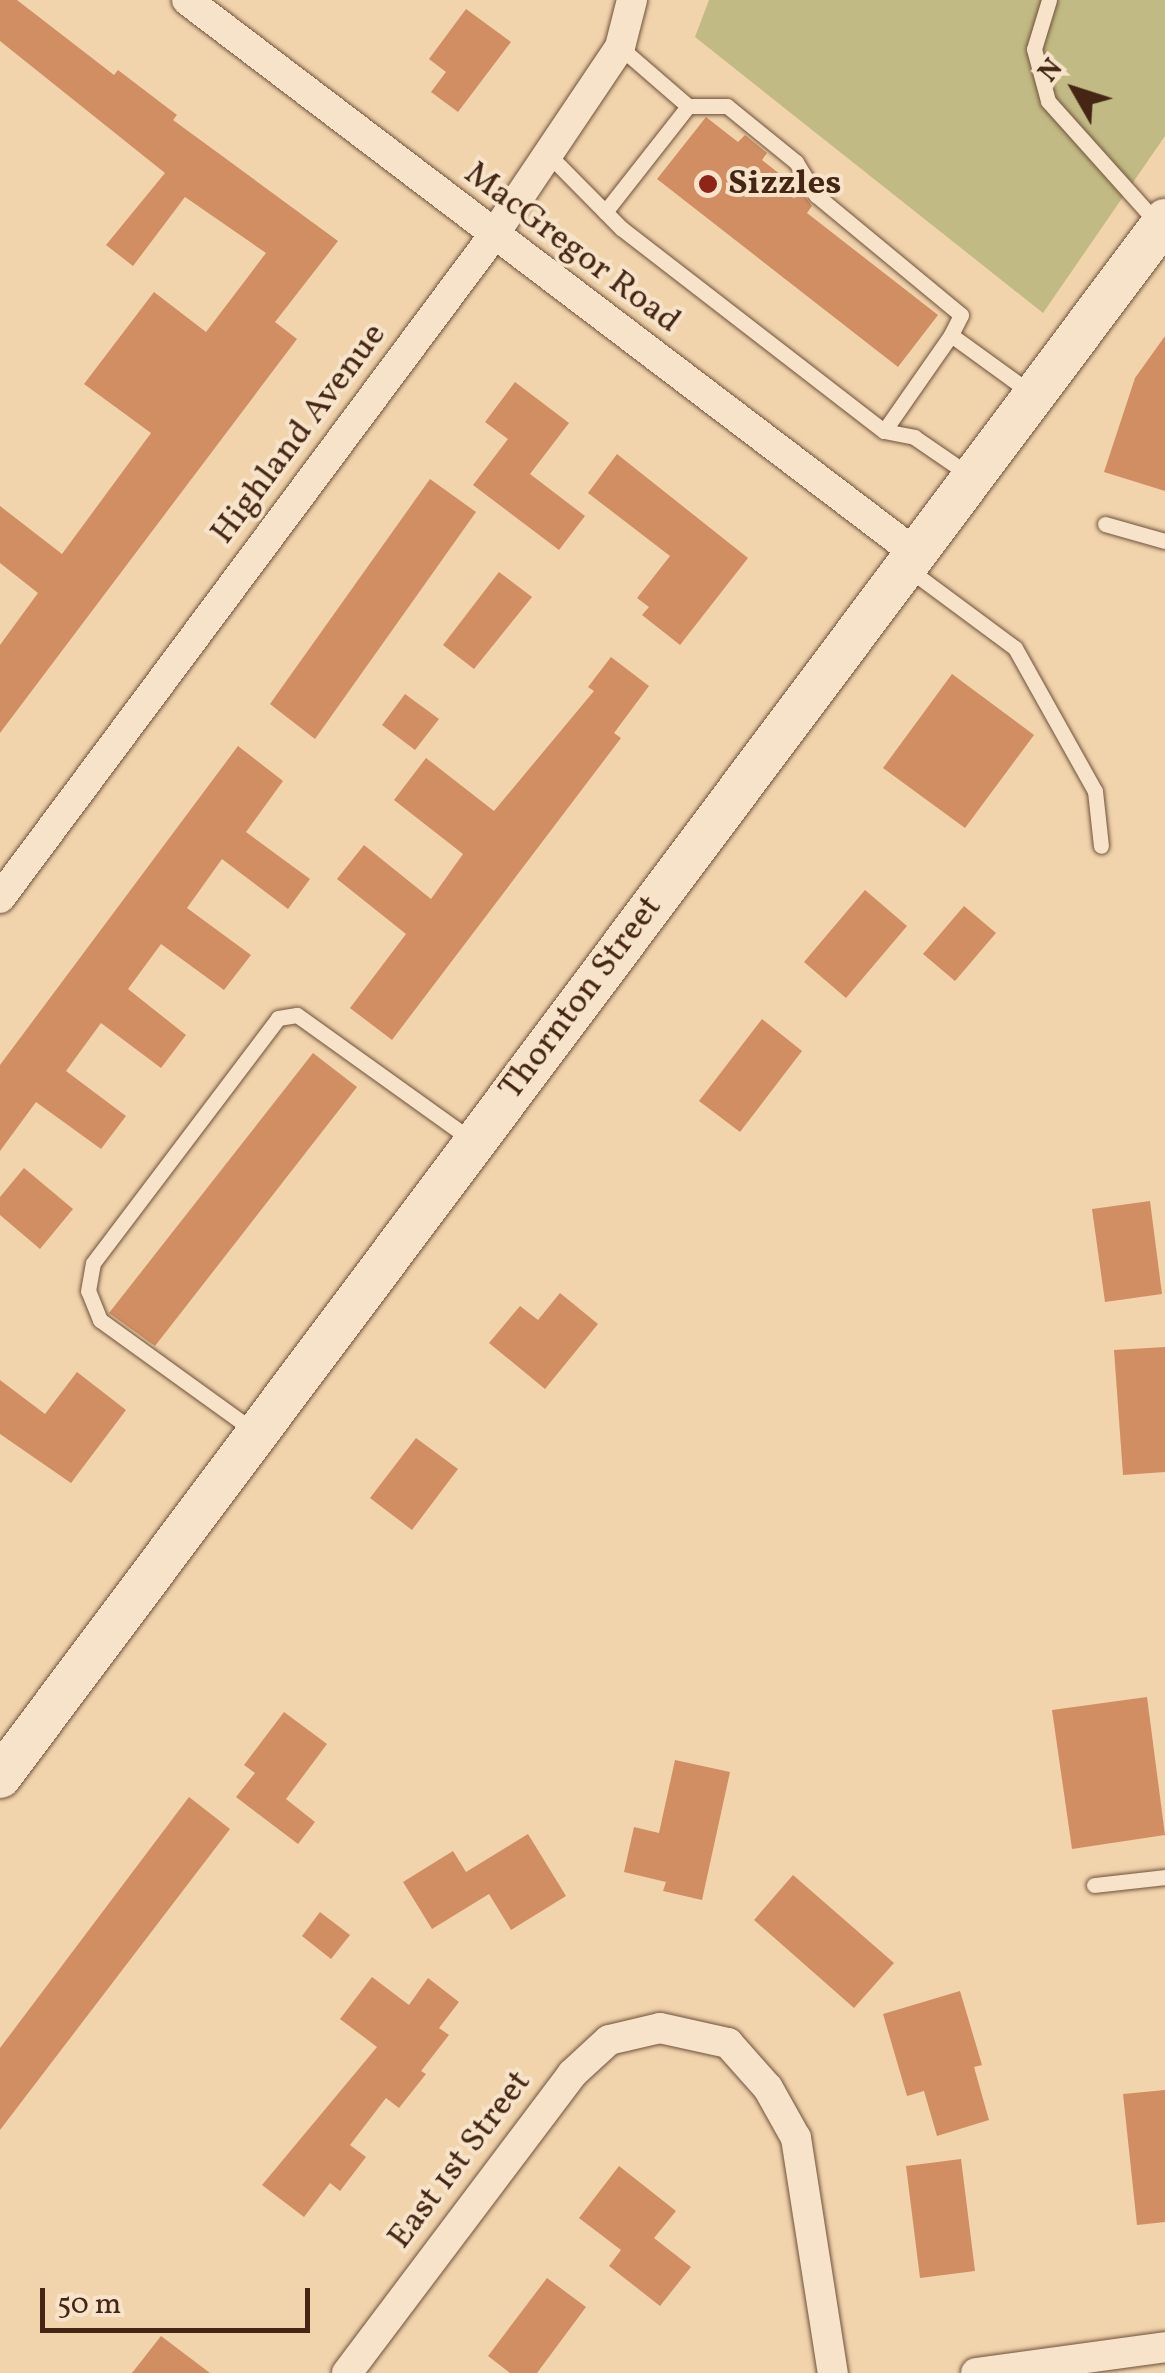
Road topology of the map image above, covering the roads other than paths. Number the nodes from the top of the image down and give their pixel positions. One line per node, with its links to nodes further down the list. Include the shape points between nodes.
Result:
1 (187, 0): 9 (street, MacGregor Road)
2 (632, 0): 4 (street, Highland Avenue)
3 (1049, 0): 8 (lane, via 1034,49 1048,101)
4 (620, 46): 5 (lane); 6 (street, Highland Avenue)
5 (688, 106): 7 (lane); 10 (lane, via 727,106 796,162 816,194 961,316)
6 (548, 154): 7 (lane); 9 (street, Highland Avenue)
7 (605, 212): 12 (lane)
8 (1164, 225): 11 (street, Thornton Street)
9 (493, 236): 16 (street, MacGregor Road); 18 (street, Highland Avenue)
10 (951, 335): 11 (lane); 12 (lane)
11 (1032, 394): 13 (street, Thornton Street)
12 (884, 431): 13 (lane, via 914,437)
13 (971, 476): 16 (street, Thornton Street)
14 (1105, 524): 15 (lane)
15 (1165, 540)
16 (909, 559): 17 (lane, via 1014,648 1096,791); 19 (street, Thornton Street)
17 (1101, 846)
18 (0, 898)
19 (474, 1142): 20 (street, Thornton Street); 20 (lane, via 298,1014 278,1018 93,1263 88,1291 100,1320)
20 (257, 1433): 21 (street, Thornton Street)
21 (0, 1777)
22 (1165, 1877): 23 (lane)
23 (1094, 1885)
24 (1165, 2347): 27 (street)
25 (347, 2373): 26 (street, East 1st Street, via 572,2074 609,2040 660,2028 728,2042 768,2088 796,2138)
26 (833, 2373)
27 (976, 2373)

